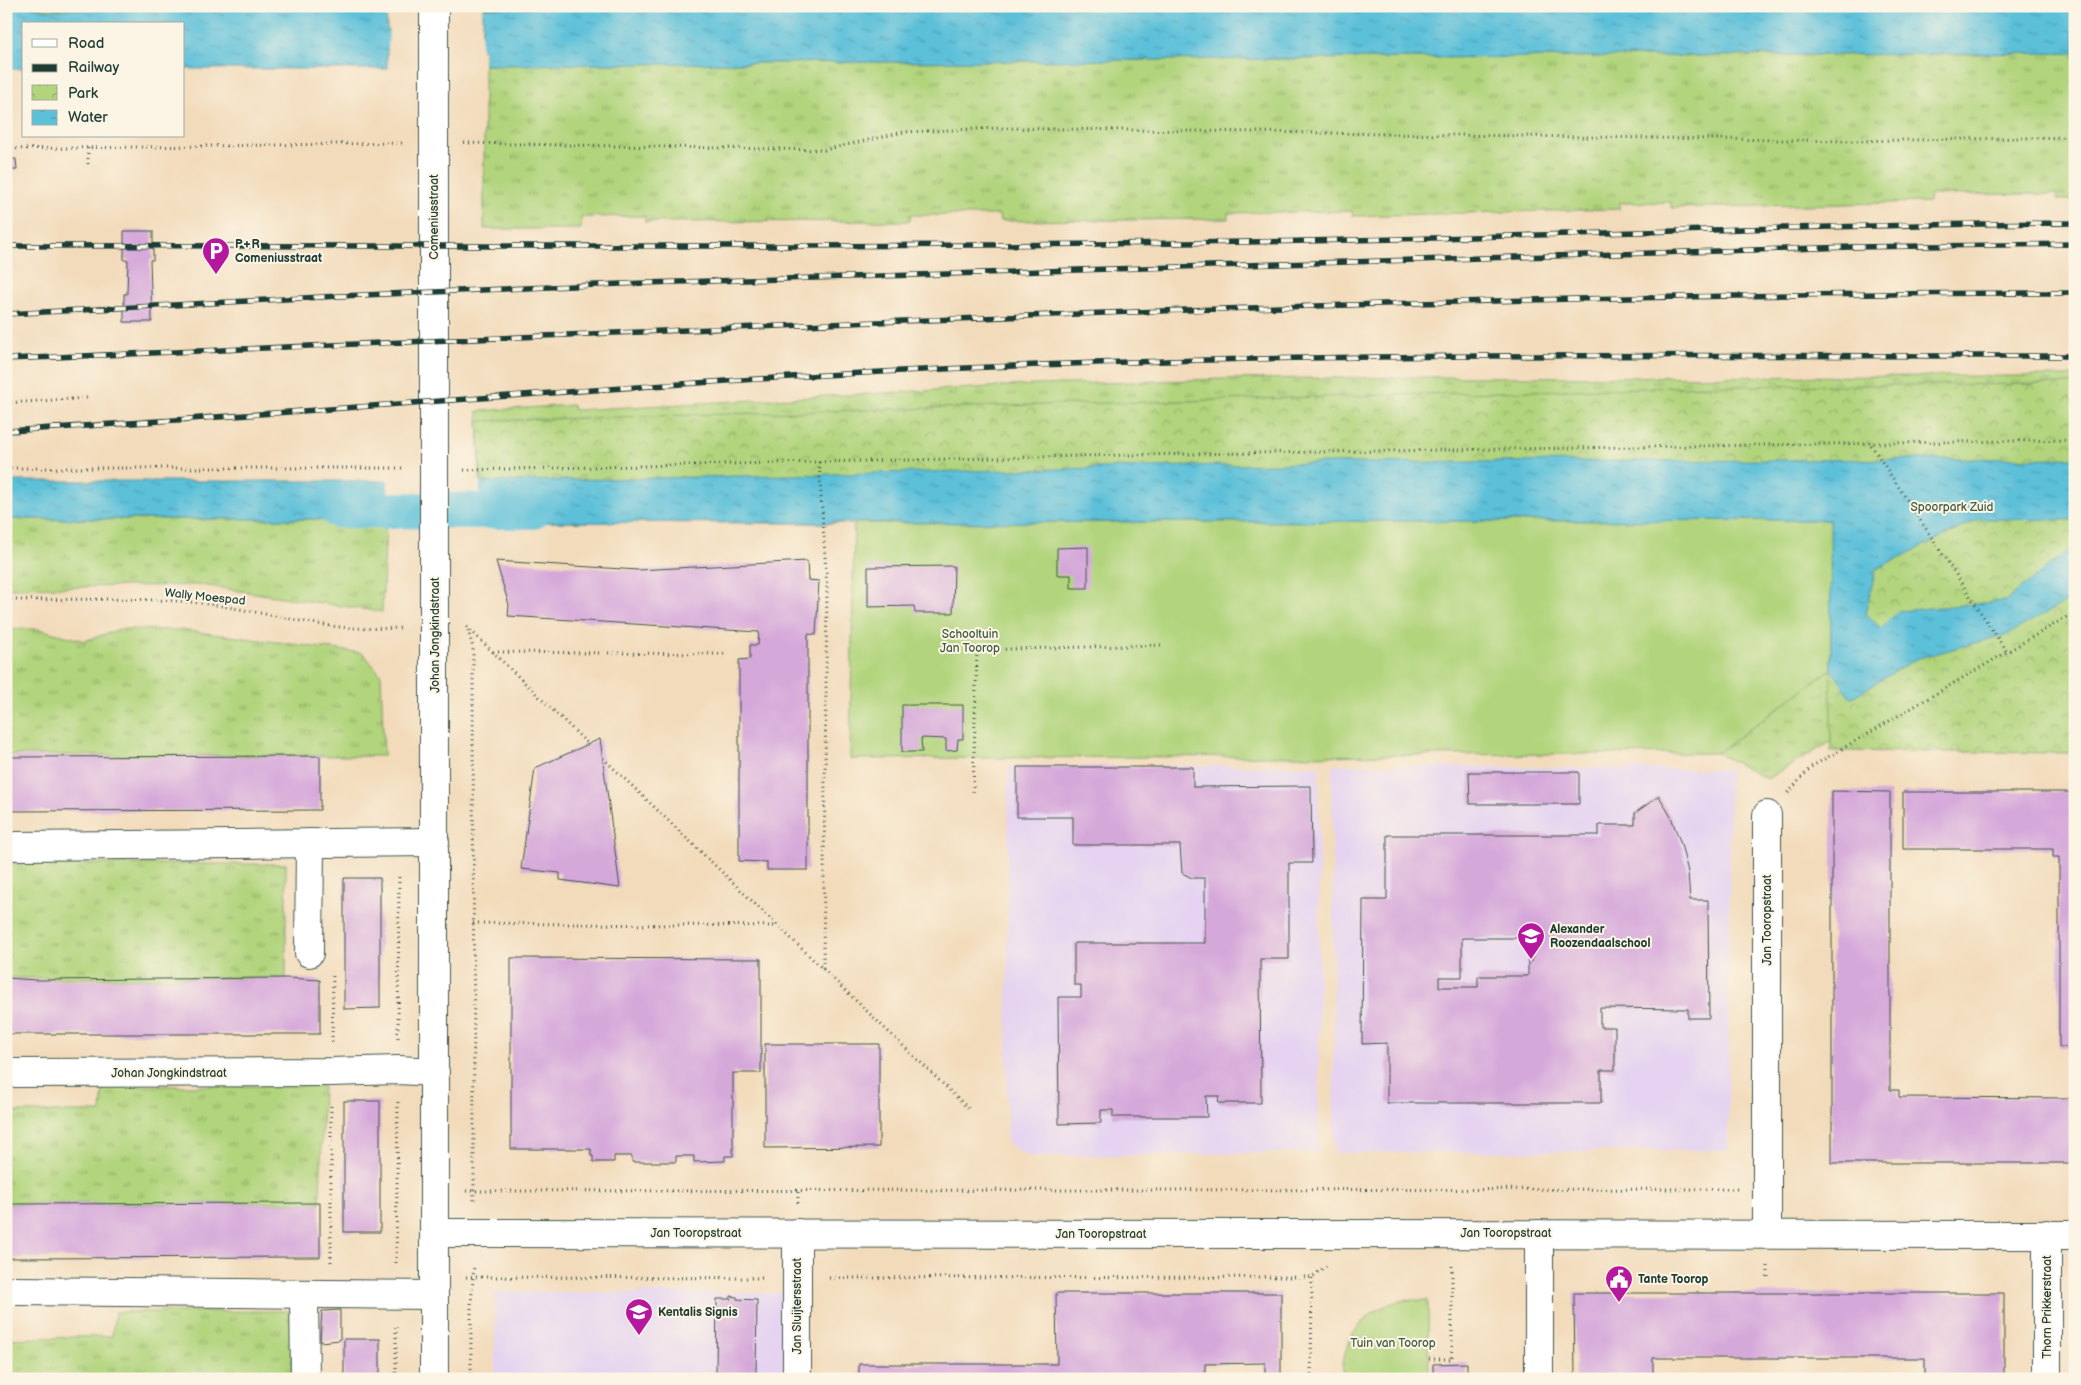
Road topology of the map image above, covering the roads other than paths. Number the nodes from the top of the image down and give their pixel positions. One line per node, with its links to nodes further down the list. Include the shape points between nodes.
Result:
1 (434, 6): 2 (street, Comeniusstraat)
2 (435, 427): 4 (street, Johan Jongkindstraat)
3 (1767, 815): 13 (street, Jan Tooropstraat)
4 (435, 842): 5 (street); 8 (street, Johan Jongkindstraat)
5 (310, 843): 6 (street); 7 (street)
6 (16, 846)
7 (309, 953)
8 (435, 1072): 9 (street, Johan Jongkindstraat); 10 (street, Johan Jongkindstraat)
9 (6, 1073)
10 (434, 1233): 11 (street, Jan Tooropstraat); 16 (street, Johan Jongkindstraat)
11 (798, 1234): 12 (street, Jan Tooropstraat); 21 (street, Jan Sluijtersstraat)
12 (1539, 1234): 13 (street, Jan Tooropstraat); 22 (street)
13 (1767, 1234): 14 (street, Jan Tooropstraat)
14 (2047, 1234): 15 (street, Jan Tooropstraat); 23 (street, Thorn Prikkerstraat)
15 (2075, 1235)
16 (434, 1288): 18 (street, via 396,1295); 20 (street, Johan Jongkindstraat)
17 (13, 1291): 18 (street)
18 (318, 1294): 19 (street)
19 (304, 1379)
20 (434, 1379)
21 (797, 1379)
22 (1540, 1379)
23 (2047, 1379)

